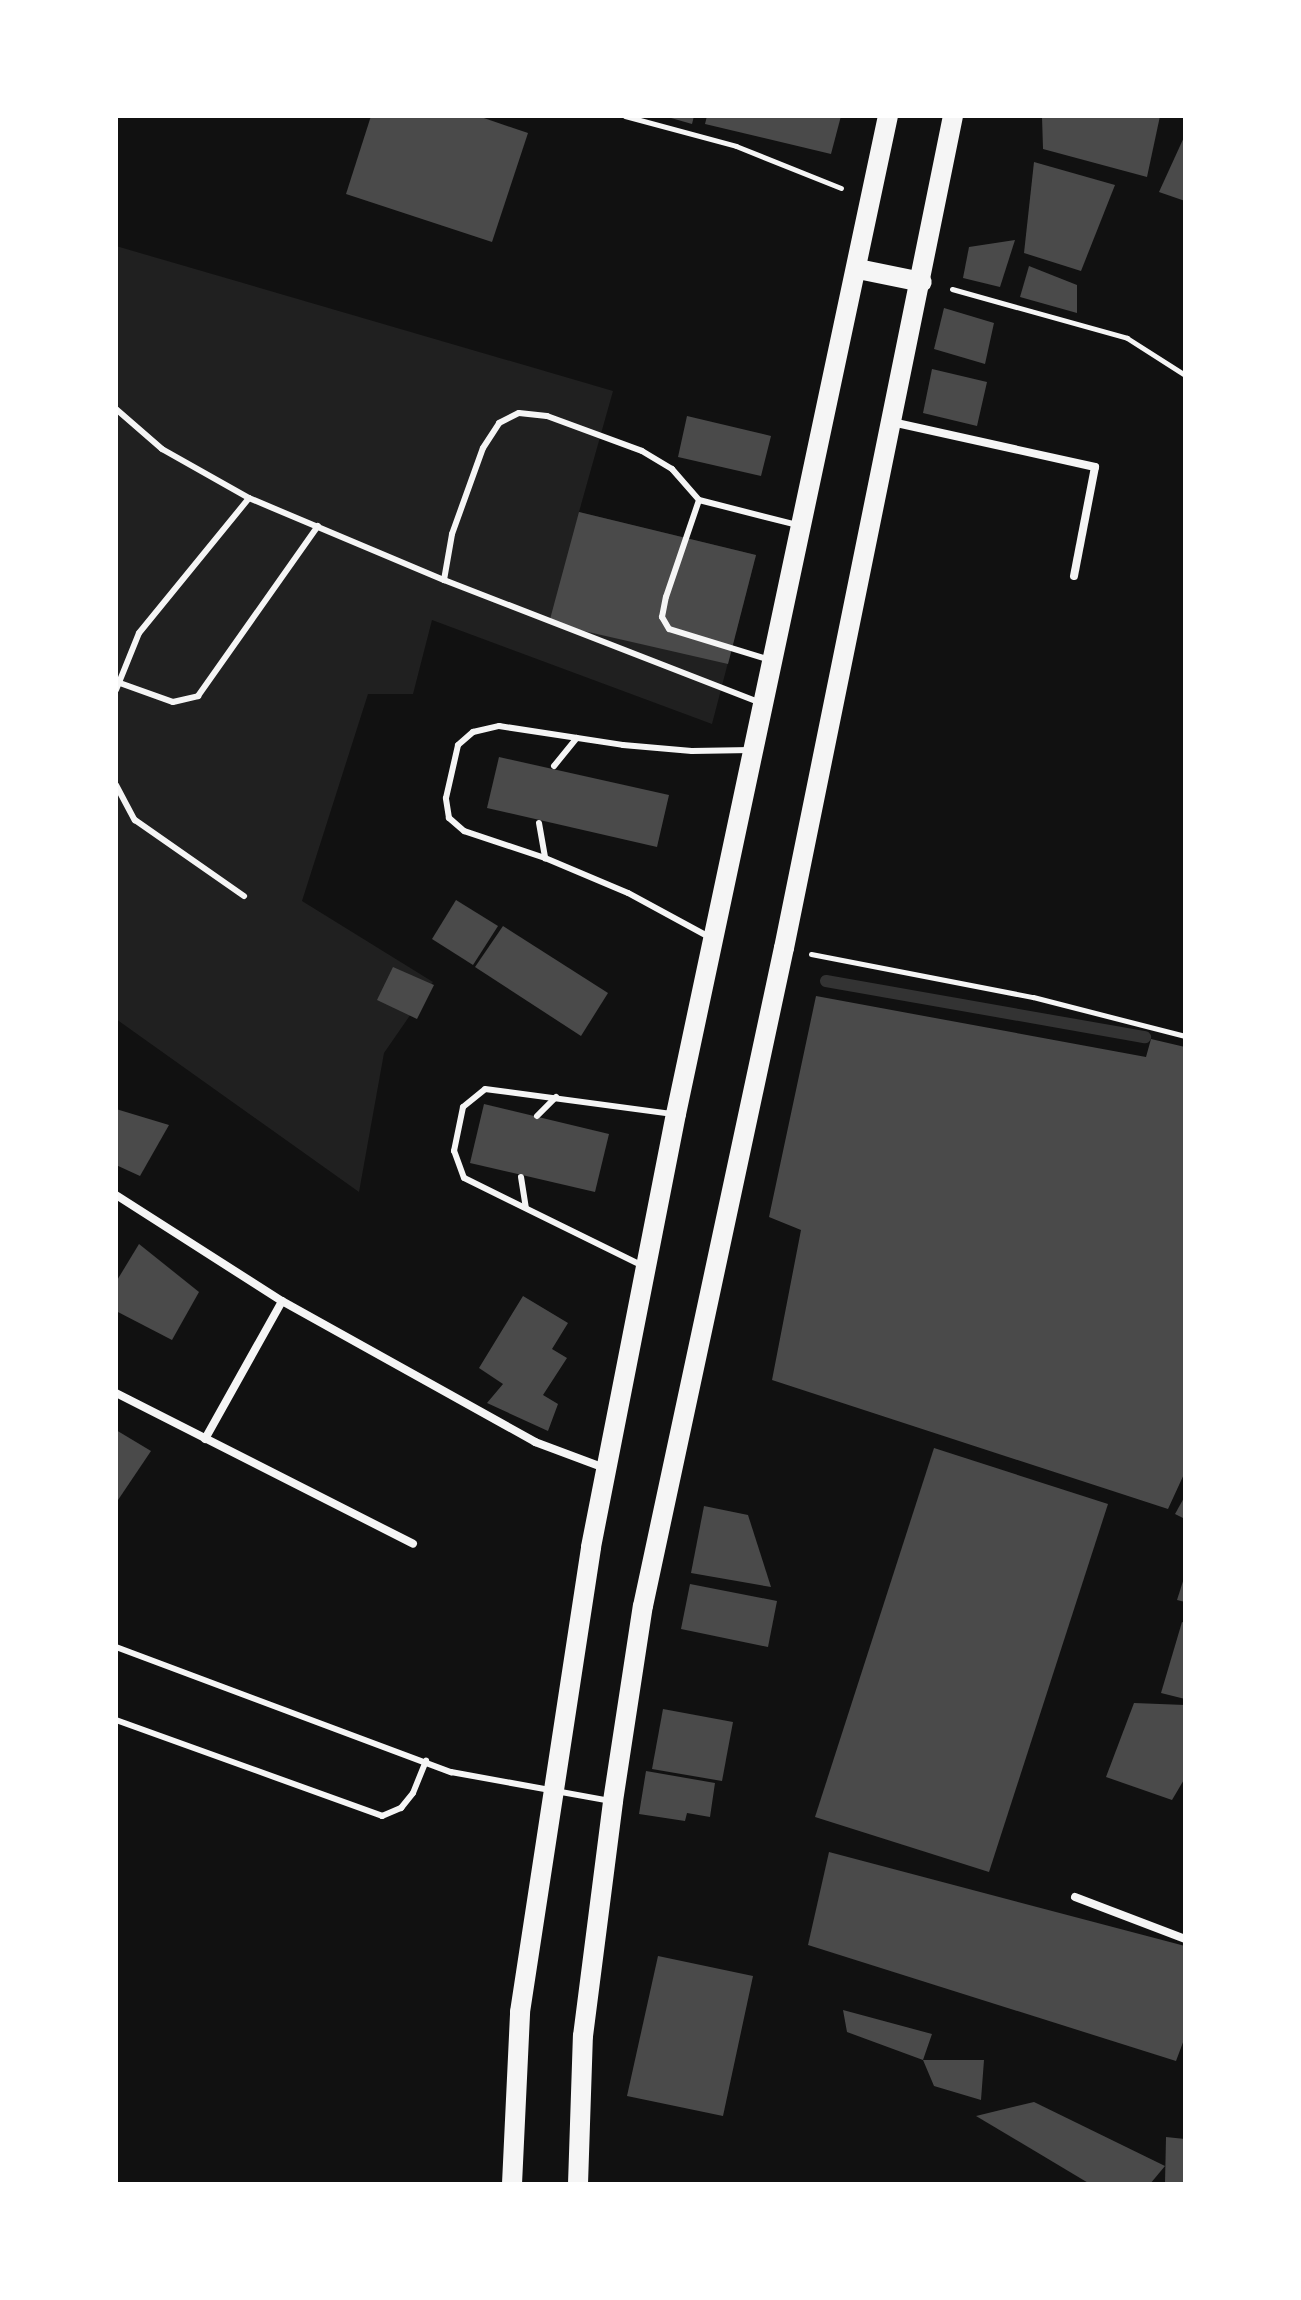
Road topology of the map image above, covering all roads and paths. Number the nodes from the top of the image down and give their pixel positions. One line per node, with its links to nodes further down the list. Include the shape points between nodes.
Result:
1 (625, 116): 4 (path, via 736,146)
2 (888, 116): 4 (main road)
3 (953, 116): 6 (main road)
4 (871, 201): 5 (main road)
5 (858, 269): 6 (main road); 13 (main road)
6 (922, 282): 7 (path, via 1127,338); 9 (main road)
7 (1185, 375)
8 (116, 409): 10 (lane, via 162,449)
9 (892, 421): 14 (street, via 1095,467); 28 (main road)
10 (249, 498): 12 (lane); 17 (lane, via 139,633)
11 (699, 500): 13 (lane); 15 (lane, via 672,469 642,451 547,416 519,413 499,423 483,448 452,534); 16 (lane, via 662,617 669,629)
12 (318, 526): 15 (lane); 17 (lane, via 198,696 173,702)
13 (802, 526): 16 (main road)
14 (1074, 576)
15 (444, 580): 19 (lane)
16 (774, 661): 19 (main road)
17 (117, 682): 18 (lane)
18 (116, 690)
19 (765, 705): 21 (main road)
20 (577, 738): 21 (lane, via 692,751); 22 (lane); 25 (lane, via 499,726 473,732 458,745 446,798 449,818 464,831)
21 (755, 750): 27 (main road)
22 (554, 766)
23 (116, 785): 26 (lane, via 135,820)
24 (539, 823): 25 (lane)
25 (545, 858): 27 (lane, via 628,893)
26 (244, 896)
27 (715, 940): 31 (main road)
28 (784, 948): 29 (path, via 1033,997); 46 (main road, via 643,1606)
29 (1185, 1036)
30 (556, 1097): 31 (lane); 32 (lane); 35 (lane, via 485,1089 463,1107 454,1151 464,1178)
31 (676, 1114): 36 (main road)
32 (537, 1116)
33 (521, 1177): 35 (lane)
34 (116, 1195): 37 (street)
35 (526, 1207): 36 (lane)
36 (648, 1269): 40 (main road)
37 (282, 1301): 39 (street); 40 (street, via 535,1442)
38 (116, 1393): 39 (street)
39 (205, 1439): 41 (street)
40 (606, 1468): 45 (main road)
41 (413, 1544)
42 (116, 1647): 44 (lane)
43 (116, 1720): 44 (lane, via 382,1816 401,1808 413,1793)
44 (426, 1760): 45 (lane, via 451,1772)
45 (553, 1791): 46 (lane); 49 (main road, via 520,2012)
46 (613, 1801): 50 (main road, via 583,2036)
47 (1075, 1897): 48 (street)
48 (1185, 1939)
49 (512, 2184)
50 (578, 2184)

